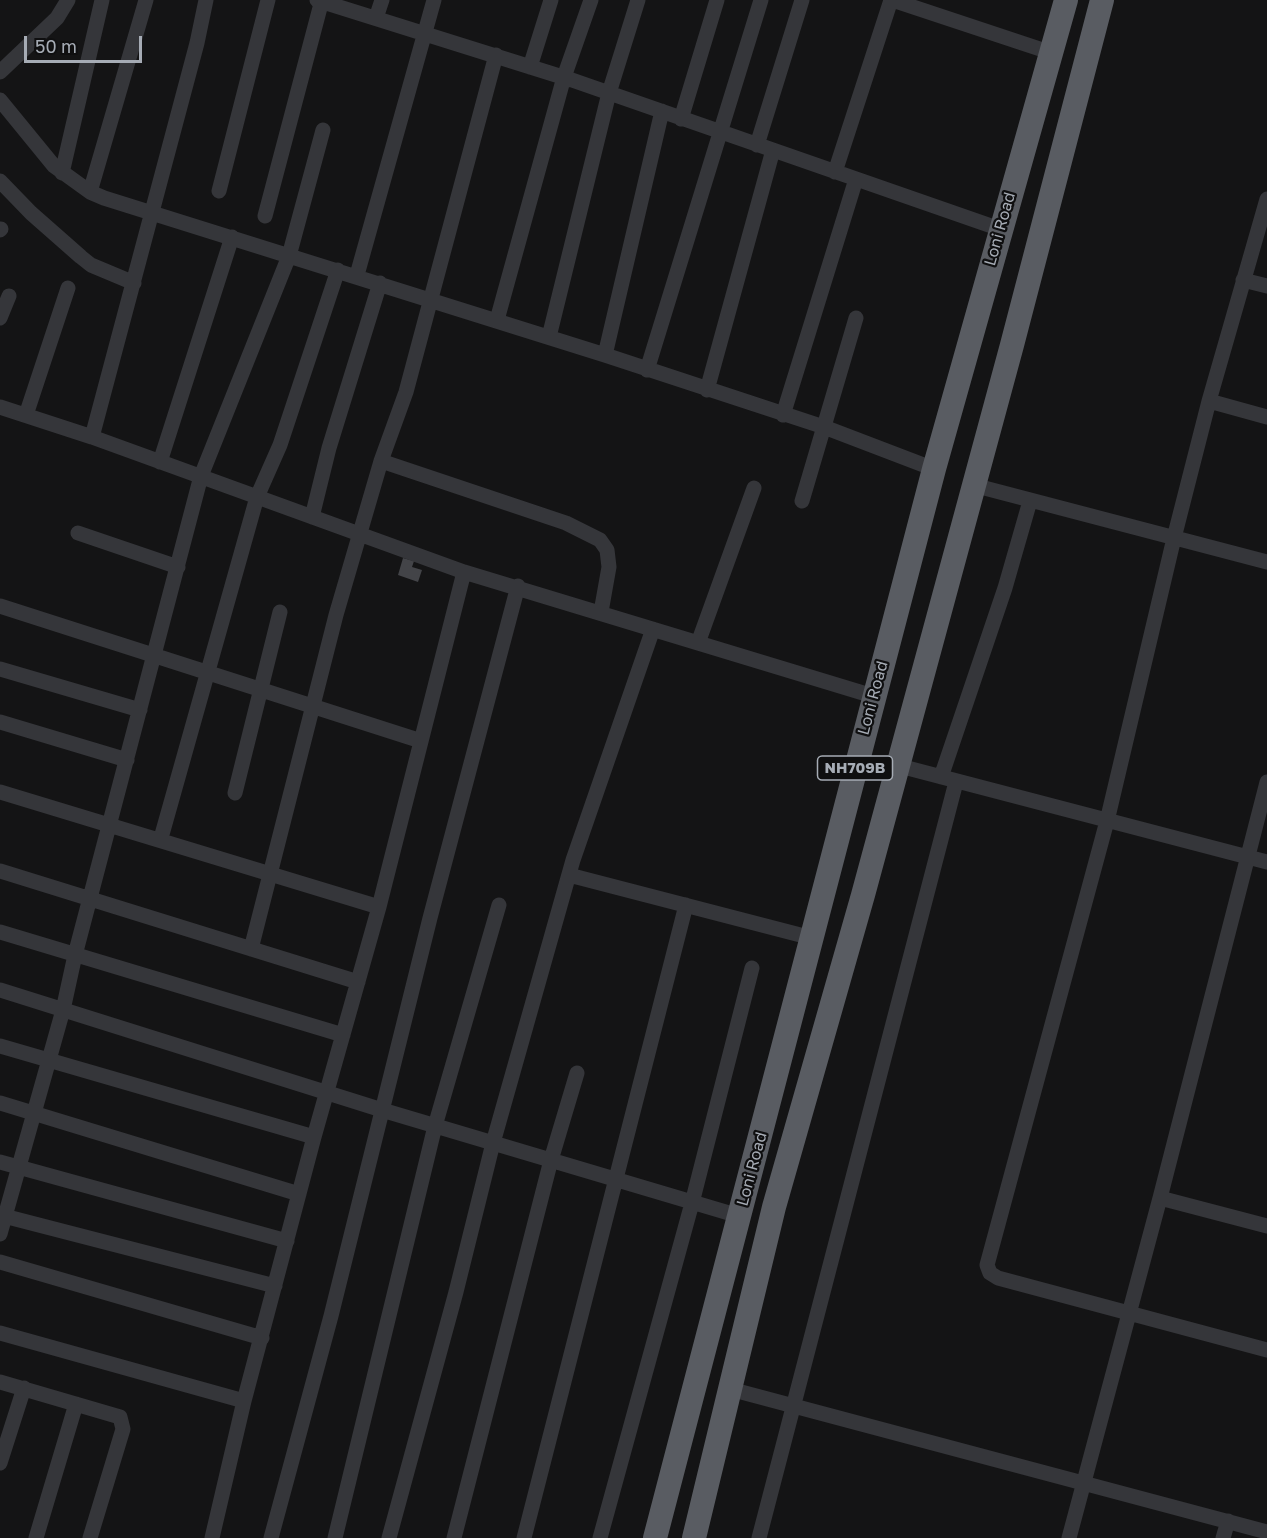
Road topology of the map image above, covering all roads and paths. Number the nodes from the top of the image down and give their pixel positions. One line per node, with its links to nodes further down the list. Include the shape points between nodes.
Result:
1 (68, 0): 23 (street, via 57,18)
2 (102, 0): 34 (street)
3 (146, 0): 38 (street)
4 (206, 0): 40 (street)
5 (268, 0): 37 (street)
6 (320, 0): 18 (street); 41 (street)
7 (382, 0): 18 (street)
8 (434, 0): 19 (street)
9 (551, 0): 22 (street)
10 (591, 0): 24 (street)
11 (638, 0): 25 (street)
12 (717, 0): 28 (street)
13 (761, 0): 30 (street)
14 (802, 0): 31 (street)
15 (892, 0): 20 (street); 33 (street)
16 (1066, 0): 20 (highway, Loni Road / NH709B)
17 (1102, 0): 72 (highway, Loni Road / NH709B)
18 (376, 18): 19 (street)
19 (423, 31): 21 (street); 46 (street)
20 (1052, 53): 42 (highway, Loni Road / NH709B)
21 (496, 55): 22 (street); 53 (street)
22 (530, 66): 24 (street)
23 (0, 72)
24 (564, 77): 25 (street); 56 (street)
25 (609, 93): 27 (street); 57 (street)
26 (0, 100): 34 (street)
27 (662, 111): 28 (street); 58 (street)
28 (681, 119): 30 (street)
29 (322, 130): 44 (street)
30 (719, 131): 31 (street); 59 (street)
31 (757, 145): 32 (street)
32 (773, 150): 33 (street); 60 (street)
33 (835, 172): 35 (street)
34 (62, 173): 38 (street)
35 (856, 178): 42 (street); 64 (street)
36 (0, 181): 48 (street, via 91,265)
37 (219, 191)
38 (90, 192): 40 (street)
39 (1267, 199): 47 (street)
40 (153, 212): 43 (street); 48 (street)
41 (265, 216)
42 (1000, 228): 70 (highway, Loni Road / NH709B)
43 (232, 237): 44 (street); 69 (street)
44 (289, 256): 45 (street); 71 (street)
45 (338, 270): 46 (street); 74 (street, via 280,445)
46 (357, 275): 49 (street)
47 (1243, 280): 50 (street); 61 (street)
48 (134, 283): 67 (street)
49 (380, 283): 53 (street); 77 (street)
50 (1267, 286)
51 (68, 288): 63 (street)
52 (9, 296): 54 (street)
53 (431, 299): 56 (street); 68 (street, via 406,392)
54 (0, 318)
55 (856, 318): 66 (street)
56 (497, 320): 57 (street)
57 (549, 337): 58 (street)
58 (605, 355): 59 (street)
59 (647, 370): 60 (street)
60 (707, 390): 64 (street)
61 (1209, 401): 65 (street); 80 (street)
62 (0, 407): 63 (street)
63 (26, 415): 67 (street)
64 (783, 415): 66 (street)
65 (1267, 417)
66 (824, 427): 70 (street); 75 (street)
67 (92, 437): 69 (street)
68 (381, 461): 79 (street); 87 (street, via 566,523 600,540 607,550 609,567)
69 (160, 462): 71 (street)
70 (934, 469): 94 (highway, Loni Road / NH709B)
71 (201, 476): 74 (street); 82 (street)
72 (973, 485): 76 (street); 100 (highway, Loni Road / NH709B)
73 (754, 488): 89 (street)
74 (258, 497): 77 (street); 92 (street)
75 (802, 501)
76 (1030, 501): 80 (street); 101 (street)
77 (312, 517): 79 (street)
78 (78, 533): 82 (street)
79 (360, 535): 83 (street); 95 (street)
80 (1174, 538): 81 (street); 106 (street)
81 (1267, 562)
82 (178, 567): 90 (street)
83 (464, 572): 84 (street); 98 (street)
84 (518, 586): 87 (street); 132 (street)
85 (0, 606): 90 (street)
86 (280, 612): 93 (street)
87 (601, 612): 88 (street)
88 (652, 629): 89 (street); 113 (street)
89 (698, 643): 94 (street)
90 (155, 657): 92 (street); 96 (street)
91 (0, 669): 96 (street)
92 (206, 673): 93 (street); 108 (street)
93 (261, 690): 95 (street); 105 (street)
94 (873, 696): 119 (highway, Loni Road / NH709B)
95 (311, 706): 98 (street); 112 (street)
96 (140, 710): 99 (street)
97 (0, 722): 99 (street)
98 (421, 741): 117 (street)
99 (127, 760): 107 (street)
100 (896, 765): 101 (street); 157 (highway, Loni Road / NH709B, via 774,1207)
101 (941, 777): 102 (street)
102 (957, 782): 106 (street); 160 (street)
103 (1267, 782): 109 (street)
104 (0, 792): 107 (street)
105 (235, 793)
106 (1107, 821): 109 (street); 151 (street, via 987,1265 998,1278)
107 (110, 823): 108 (street); 114 (street)
108 (160, 838): 112 (street)
109 (1249, 857): 110 (street); 142 (street)
110 (1267, 862)
111 (0, 871): 114 (street)
112 (271, 873): 117 (street); 120 (street)
113 (569, 875): 116 (street); 136 (street)
114 (90, 898): 120 (street); 121 (street)
115 (499, 905): 134 (street)
116 (686, 905): 119 (street); 140 (street)
117 (379, 907): 123 (street)
118 (0, 932): 121 (street)
119 (812, 938): 145 (highway, Loni Road / NH709B)
120 (251, 949): 123 (street)
121 (75, 956): 125 (street); 126 (street)
122 (752, 968): 143 (street)
123 (358, 982): 126 (street)
124 (0, 990): 125 (street)
125 (63, 1010): 128 (street); 130 (street)
126 (344, 1035): 130 (street)
127 (0, 1046): 128 (street)
128 (48, 1060): 133 (street); 135 (street)
129 (577, 1073): 137 (street)
130 (327, 1093): 132 (street); 135 (street)
131 (0, 1103): 133 (street)
132 (382, 1110): 134 (street); 168 (street)
133 (33, 1113): 139 (street); 141 (street)
134 (435, 1126): 136 (street); 169 (street)
135 (314, 1137): 141 (street)
136 (494, 1143): 137 (street); 170 (street)
137 (551, 1160): 140 (street); 171 (street)
138 (0, 1162): 139 (street)
139 (19, 1167): 144 (street); 148 (street)
140 (617, 1179): 143 (street); 172 (street)
141 (299, 1194): 148 (street)
142 (1160, 1198): 146 (street); 151 (street)
143 (692, 1203): 145 (street); 173 (street)
144 (3, 1216): 147 (street); 150 (street)
145 (739, 1216): 174 (highway, Loni Road / NH709B)
146 (1267, 1226)
147 (0, 1234)
148 (287, 1241): 150 (street)
149 (0, 1262): 153 (street)
150 (275, 1286): 153 (street)
151 (1129, 1312): 154 (street); 162 (street)
152 (0, 1333): 158 (street)
153 (262, 1338): 158 (street)
154 (1267, 1350)
155 (0, 1382): 156 (street)
156 (24, 1389): 159 (street); 161 (street)
157 (730, 1389): 160 (street); 175 (highway, Loni Road / NH709B)
158 (244, 1401): 167 (street)
159 (76, 1404): 165 (street); 166 (street, via 120,1417 123,1424)
160 (793, 1407): 162 (street); 176 (street)
161 (0, 1463)
162 (1085, 1485): 163 (street); 177 (street)
163 (1228, 1521): 164 (street); 178 (street)
164 (1267, 1532)
165 (36, 1538)
166 (90, 1538)
167 (212, 1538)
168 (271, 1538)
169 (335, 1538)
170 (389, 1538)
171 (454, 1538)
172 (524, 1538)
173 (600, 1538)
174 (655, 1538)
175 (694, 1538)
176 (759, 1538)
177 (1069, 1538)
178 (1223, 1538)

